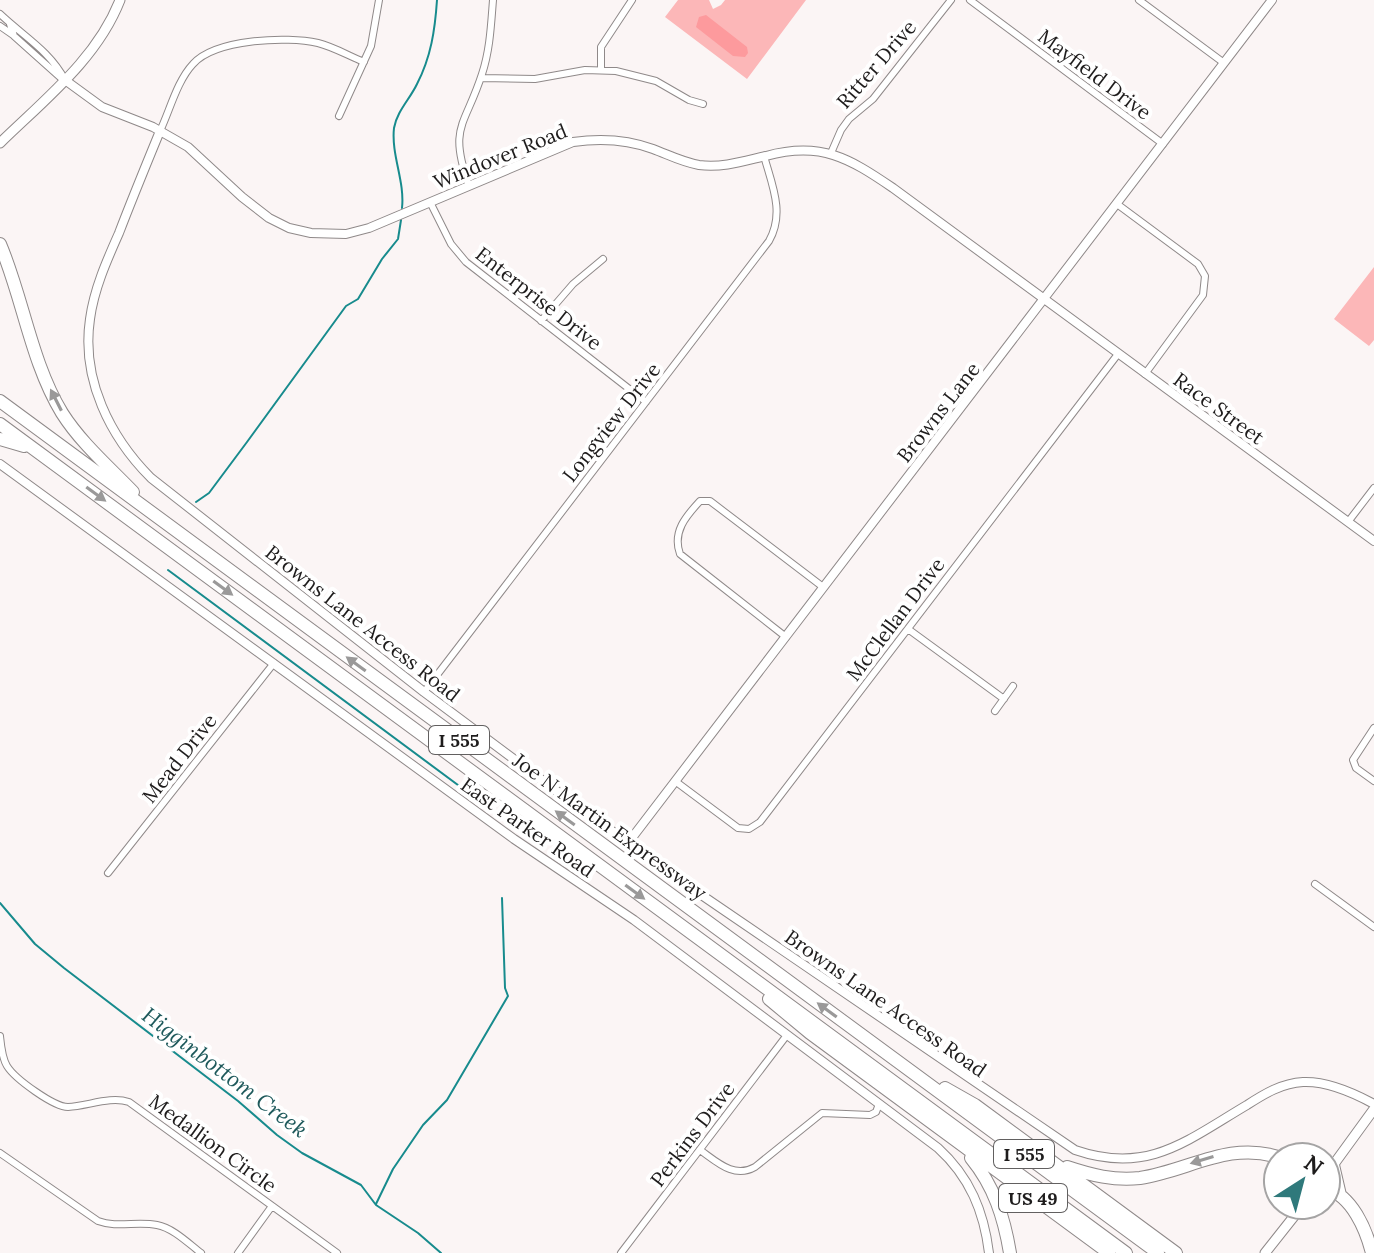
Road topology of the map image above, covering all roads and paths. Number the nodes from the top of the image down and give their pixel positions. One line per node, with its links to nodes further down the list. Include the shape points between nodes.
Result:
1 (120, 0): 17 (main road, via 102,36)
2 (379, 0): 13 (street)
3 (493, 0): 16 (street)
4 (632, 0): 15 (street, via 601,47)
5 (951, 0): 23 (street, Ritter Drive, via 873,99 849,119)
6 (970, 0): 22 (street, Mayfield Drive)
7 (1139, 0): 14 (street)
8 (1272, 0): 14 (street, Browns Lane)
9 (0, 14): 10 (street, Windover Road)
10 (10, 24): 12 (street, Windover Road); 17 (street, Windover Road, via 57,65)
11 (0, 26): 12 (street)
12 (14, 36): 17 (street, Windover Road)
13 (364, 62): 19 (street); 20 (street, via 303,40 212,50 186,72)
14 (1224, 63): 22 (street, Browns Lane)
15 (601, 70): 16 (street, via 535,79); 18 (street, via 641,76)
16 (481, 78): 25 (street, via 458,140)
17 (65, 80): 20 (street, Windover Road, via 102,107); 21 (main road)
18 (703, 104)
19 (339, 116)
20 (160, 131): 26 (street, Windover Road, via 204,159 269,218 297,230 357,232); 49 (street, Browns Lane Access Road, via 89,319 90,362 103,411 118,439 151,478)
21 (0, 143)
22 (1163, 144): 27 (street, Browns Lane)
23 (831, 153): 24 (street, Windover Road, via 803,149); 30 (street, Windover Road, via 893,188)
24 (764, 156): 25 (street, Windover Road, via 701,165 631,142 587,140 561,145); 35 (street, Longview Drive, via 776,198 772,236)
25 (469, 186): 26 (street, Windover Road)
26 (430, 202): 31 (street, Enterprise Drive, via 466,262)
27 (1117, 204): 30 (street, Browns Lane); 33 (street, via 1198,264 1205,276 1203,295)
28 (0, 244): 41 (highway, one-way to 28, via 62,412 40,364)
29 (603, 259): 31 (street)
30 (1045, 300): 32 (street, Race Street); 44 (street, Browns Lane)
31 (541, 321): 35 (street, Enterprise Drive)
32 (1118, 354): 33 (street, Race Street); 45 (street, McClellan Drive)
33 (1145, 374): 42 (street, Race Street)
34 (0, 401): 41 (highway, Joe N Martin Expressway / I 555)
35 (646, 402): 49 (street, Longview Drive)
36 (0, 424): 38 (highway, Joe N Martin Expressway / I 555)
37 (0, 439): 38 (highway)
38 (33, 448): 59 (highway, Joe N Martin Expressway / I 555, one-way to 59)
39 (0, 464): 47 (street, East Parker Road)
40 (1374, 488): 42 (street)
41 (154, 515): 62 (highway, Joe N Martin Expressway / I 555, one-way to 41)
42 (1348, 522): 43 (street, Race Street)
43 (1374, 541)
44 (823, 587): 46 (street, Browns Lane); 46 (street, via 710,501 700,501 689,514 678,532 680,554)
45 (908, 629): 50 (street); 53 (street, McClellan Drive, via 756,827 738,828)
46 (786, 637): 53 (street, Browns Lane)
47 (274, 663): 56 (street, Mead Drive); 60 (street, East Parker Road)
48 (1013, 686): 50 (street)
49 (424, 692): 55 (street, Browns Lane Access Road)
50 (1004, 699): 51 (street)
51 (995, 711)
52 (1374, 728): 54 (street, via 1353,760)
53 (675, 781): 55 (street, Browns Lane)
54 (1374, 781)
55 (628, 843): 64 (street, Browns Lane Access Road, via 1061,1143 1085,1153 1137,1160 1169,1151 1291,1083 1318,1083)
56 (108, 873)
57 (1315, 884): 58 (street)
58 (1374, 927)
59 (723, 956): 65 (highway, US 49, via 810,1033); 81 (highway, Joe N Martin Expressway / I 555)
60 (787, 1035): 63 (street, East Parker Road); 66 (street, Perkins Drive)
61 (0, 1036): 72 (street, Medallion Circle, via 7,1067 51,1102 70,1107 129,1102)
62 (890, 1056): 70 (highway, US 49, via 975,1105); 82 (highway, Joe N Martin Expressway / I 555)
63 (879, 1104): 66 (street, via 870,1115 826,1111 745,1172 727,1169); 78 (street, East Parker Road, via 938,1148 967,1181)
64 (1374, 1107): 67 (main road)
65 (958, 1142): 79 (highway, via 989,1183); 80 (highway, US 49)
66 (700, 1150): 77 (street, Perkins Drive)
67 (1342, 1150)
68 (0, 1153): 74 (street, via 98,1221 164,1227)
69 (1262, 1154): 70 (highway, one-way to 70, via 1233,1152 1126,1179)
70 (1053, 1162): 83 (highway, US 49)
71 (1342, 1198): 85 (highway, via 1363,1225)
72 (272, 1206): 75 (street); 76 (street, Medallion Circle)
73 (1290, 1221): 84 (main road)
74 (201, 1253)
75 (238, 1253)
76 (337, 1253)
77 (621, 1253)
78 (989, 1253)
79 (1010, 1253)
80 (1109, 1253)
81 (1126, 1253)
82 (1158, 1253)
83 (1176, 1253)
84 (1265, 1253)
85 (1372, 1253)

